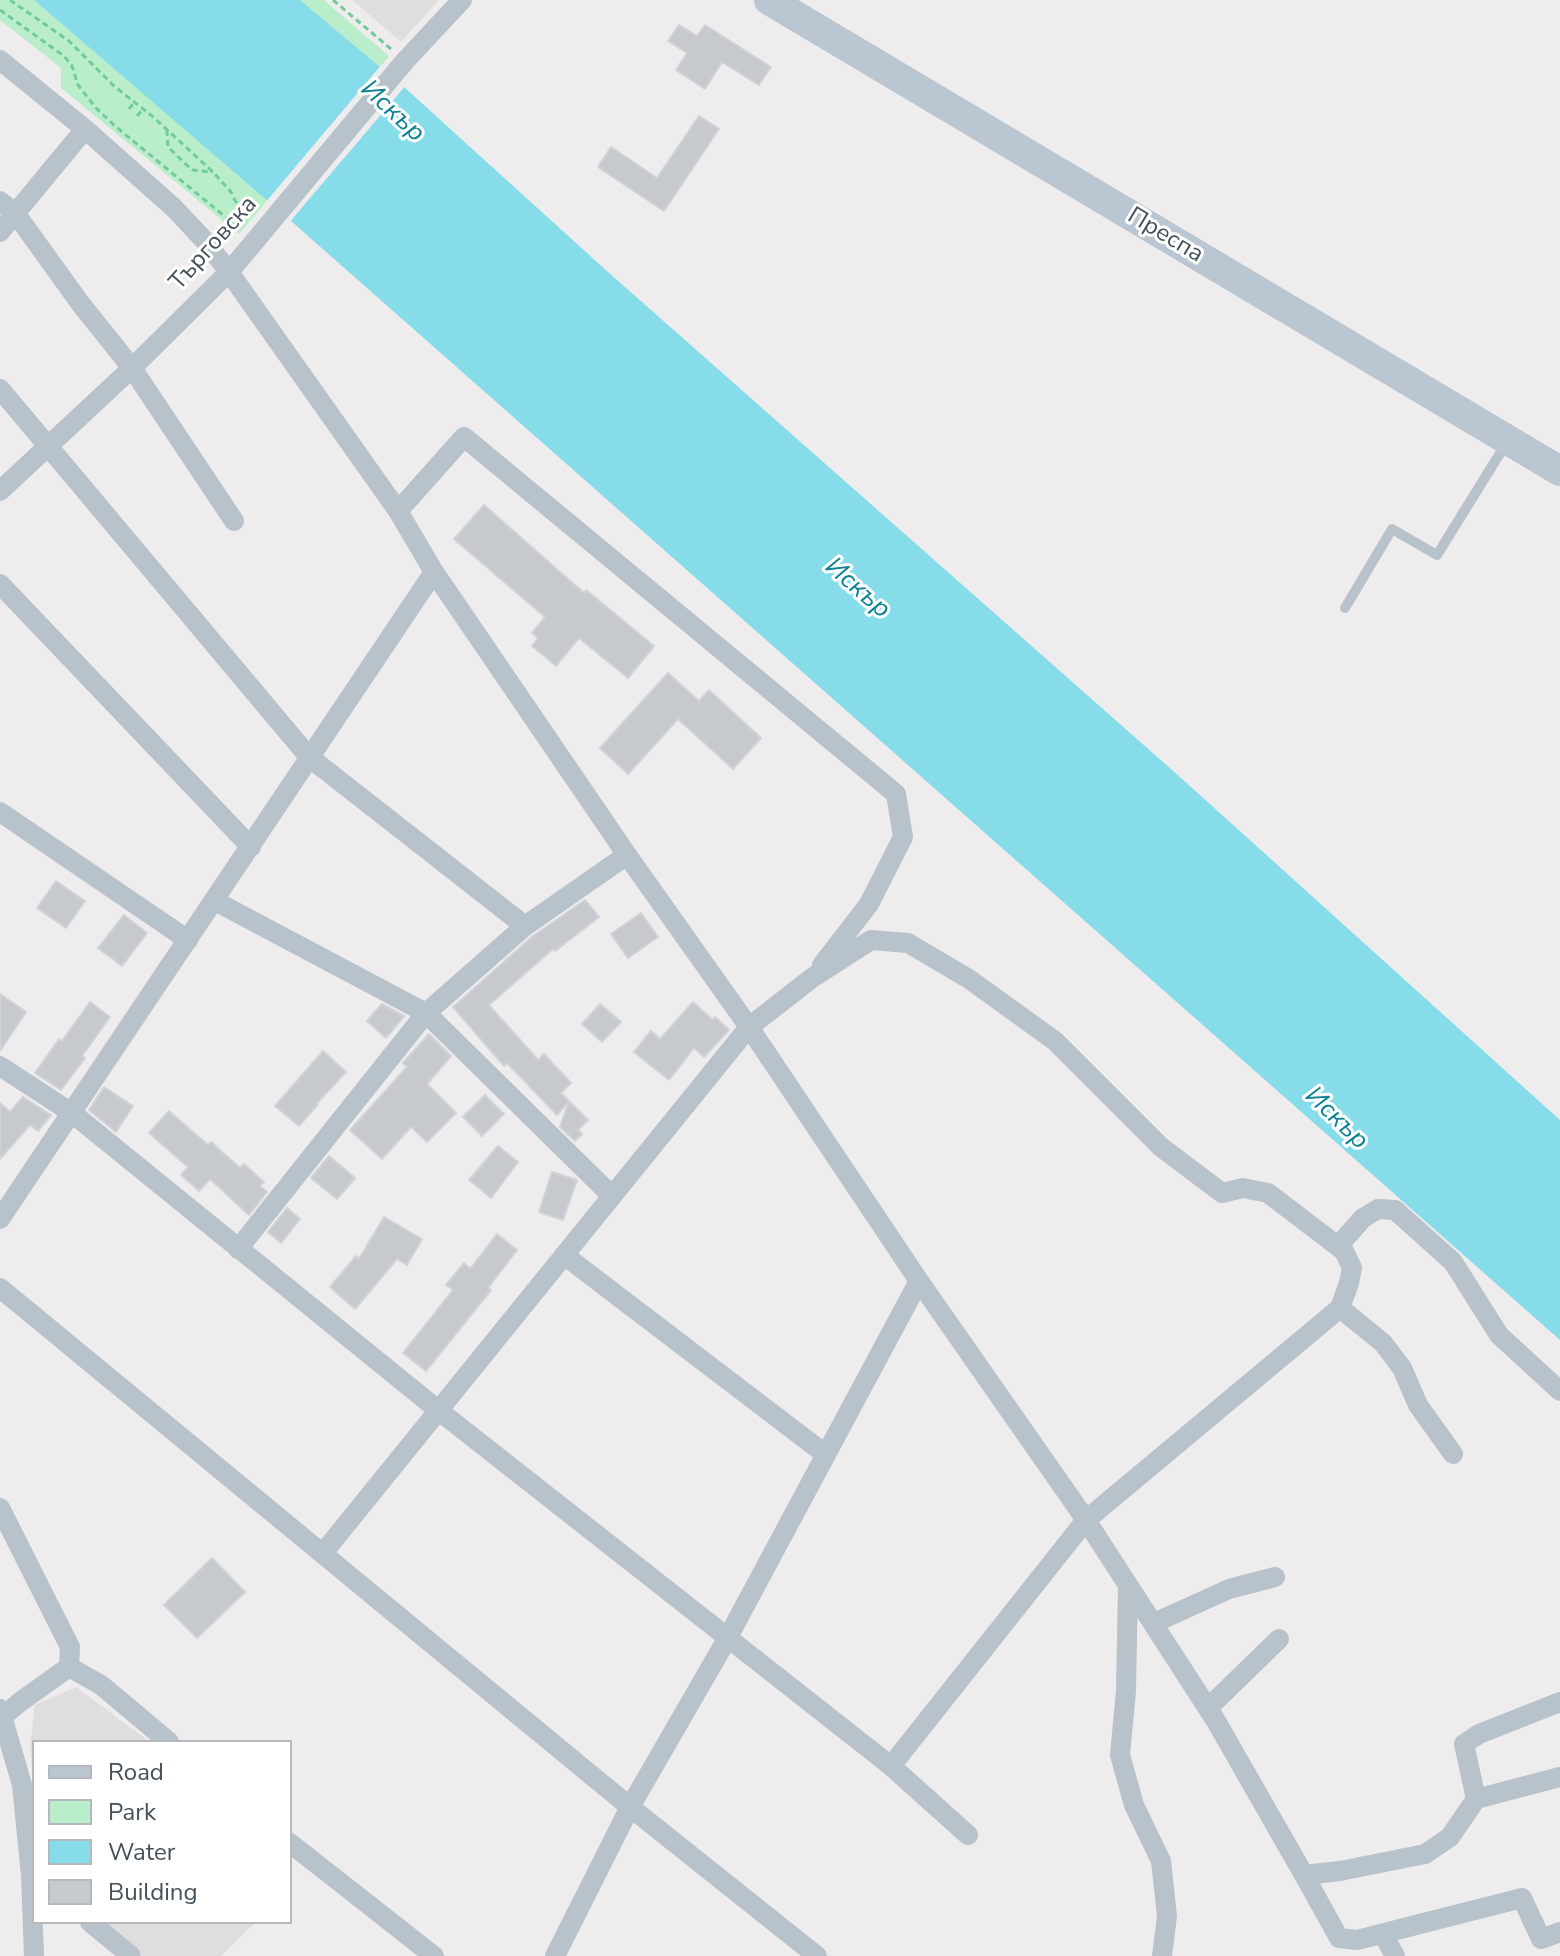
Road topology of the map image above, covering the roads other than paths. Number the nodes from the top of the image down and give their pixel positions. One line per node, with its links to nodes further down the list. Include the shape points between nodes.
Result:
1 (769, 0): 10 (main road, Преспа)
2 (457, 5): 7 (street, Търговска)
3 (0, 60): 4 (street)
4 (85, 129): 5 (street); 7 (street, via 174,208)
5 (8, 208): 6 (street); 8 (street)
6 (0, 232)
7 (229, 272): 8 (street, Търговска); 14 (street)
8 (132, 368): 11 (street, Търговска); 15 (street)
9 (0, 389): 11 (street)
10 (1508, 440): 12 (main road, Преспа); 18 (lane, via 1437,555 1392,529)
11 (49, 446): 13 (street, Търговска); 19 (street)
12 (1560, 471)
13 (0, 491)
14 (398, 511): 16 (street); 26 (street, via 464,437 896,794 903,837 869,904)
15 (234, 521)
16 (434, 572): 19 (street); 22 (street)
17 (0, 584): 21 (street)
18 (1345, 608)
19 (309, 757): 21 (street); 24 (street)
20 (0, 812): 25 (street)
21 (251, 847): 23 (street)
22 (627, 855): 24 (street); 28 (street)
23 (215, 901): 25 (street); 27 (street)
24 (525, 926): 27 (street)
25 (188, 940): 30 (street)
26 (812, 978): 28 (street); 33 (street, via 871,940 908,943 1055,1041 1161,1147 1222,1193 1243,1188 1268,1193)
27 (426, 1013): 31 (street); 34 (street)
28 (749, 1027): 31 (street); 36 (street)
29 (0, 1066): 30 (street)
30 (72, 1113): 32 (street); 34 (street)
31 (612, 1196): 35 (street)
32 (0, 1219)
33 (1338, 1246): 38 (street, via 1352,1268); 39 (street, via 1363,1218 1378,1209 1395,1210 1453,1262 1499,1335)
34 (238, 1249): 40 (street)
35 (564, 1255): 40 (street); 41 (street)
36 (919, 1281): 41 (street); 44 (street)
37 (0, 1288): 45 (street)
38 (1340, 1308): 42 (street, via 1383,1343); 44 (street)
39 (1560, 1391)
40 (438, 1410): 45 (street); 49 (street)
41 (825, 1454): 49 (street)
42 (1453, 1454)
43 (0, 1508): 51 (street, via 70,1647)
44 (1086, 1520): 47 (street); 56 (street)
45 (323, 1553): 59 (street)
46 (1275, 1577): 48 (street, via 1229,1589)
47 (1128, 1585): 48 (street); 73 (street, via 1120,1755 1134,1805 1161,1861 1167,1916)
48 (1154, 1623): 53 (street)
49 (727, 1639): 56 (street); 59 (street)
50 (1279, 1639): 53 (street)
51 (69, 1667): 54 (street); 55 (street, via 101,1685)
52 (1560, 1702): 58 (street, via 1464,1744)
53 (1208, 1708): 63 (street)
54 (1, 1715): 62 (street, via 22,1785)
55 (167, 1740)
56 (891, 1766): 60 (street)
57 (1560, 1777): 58 (street)
58 (1476, 1799): 63 (street, via 1450,1837 1425,1854)
59 (630, 1807): 71 (street); 72 (street)
60 (968, 1835)
61 (292, 1845): 70 (street)
62 (32, 1868)
63 (1304, 1875): 67 (street, via 1339,1938)
64 (34, 1924): 68 (street)
65 (92, 1924): 69 (street)
66 (1560, 1932): 67 (street, via 1541,1939 1522,1898)
67 (1383, 1934): 74 (street)
68 (34, 1956)
69 (131, 1956)
70 (434, 1956)
71 (555, 1956)
72 (817, 1956)
73 (1162, 1956)
74 (1395, 1956)

